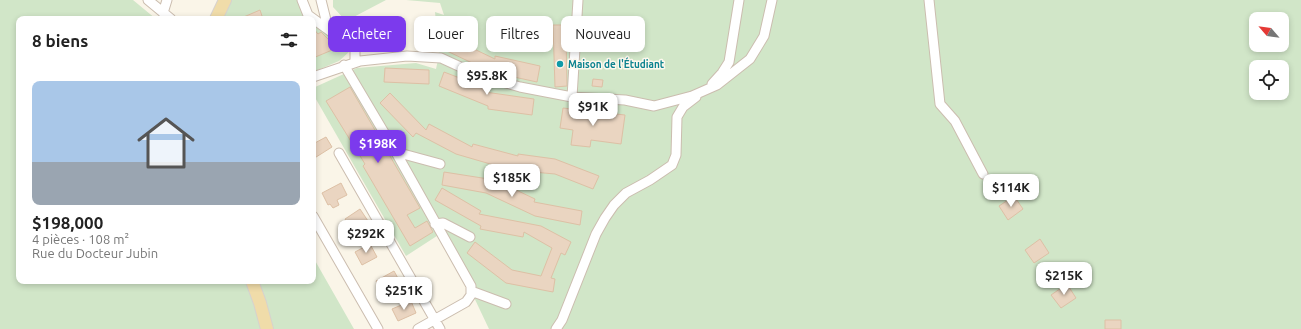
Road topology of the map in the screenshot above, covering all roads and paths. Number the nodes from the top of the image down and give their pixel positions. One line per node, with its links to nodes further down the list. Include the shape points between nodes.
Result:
1 (148, 0): 10 (street)
2 (167, 0): 10 (street)
3 (224, 0): 12 (main road)
4 (302, 0): 13 (street)
5 (321, 0): 15 (street)
6 (578, 0): 21 (street)
7 (739, 0): 20 (street, via 729,62)
8 (772, 0): 20 (street, via 764,36 750,59 717,85)
9 (929, 0): 25 (street, via 940,104 956,121)
10 (163, 13): 11 (street)
11 (167, 16)
12 (217, 16)
13 (310, 16)
14 (316, 20): 15 (street)
15 (328, 28)
16 (355, 52): 17 (street)
17 (355, 62): 18 (street); 21 (street, via 407,56 441,58 478,75 520,87)
18 (344, 66): 19 (street); 23 (street)
19 (316, 76)
20 (702, 92): 21 (street, via 654,106 625,100); 37 (street, via 683,107 677,117 676,155 672,165 626,193 605,218)
21 (572, 97)
22 (339, 153): 32 (street)
23 (398, 156): 24 (street, via 403,154); 27 (street)
24 (440, 164)
25 (983, 174)
26 (316, 221): 34 (street)
27 (435, 224): 28 (street, via 443,223); 30 (street)
28 (470, 237)
29 (253, 284): 33 (main road)
30 (471, 291): 31 (street); 32 (street, via 466,302)
31 (506, 304)
32 (434, 319): 35 (street); 36 (street)
33 (267, 329)
34 (378, 329)
35 (418, 329)
36 (440, 329)
37 (556, 329)

